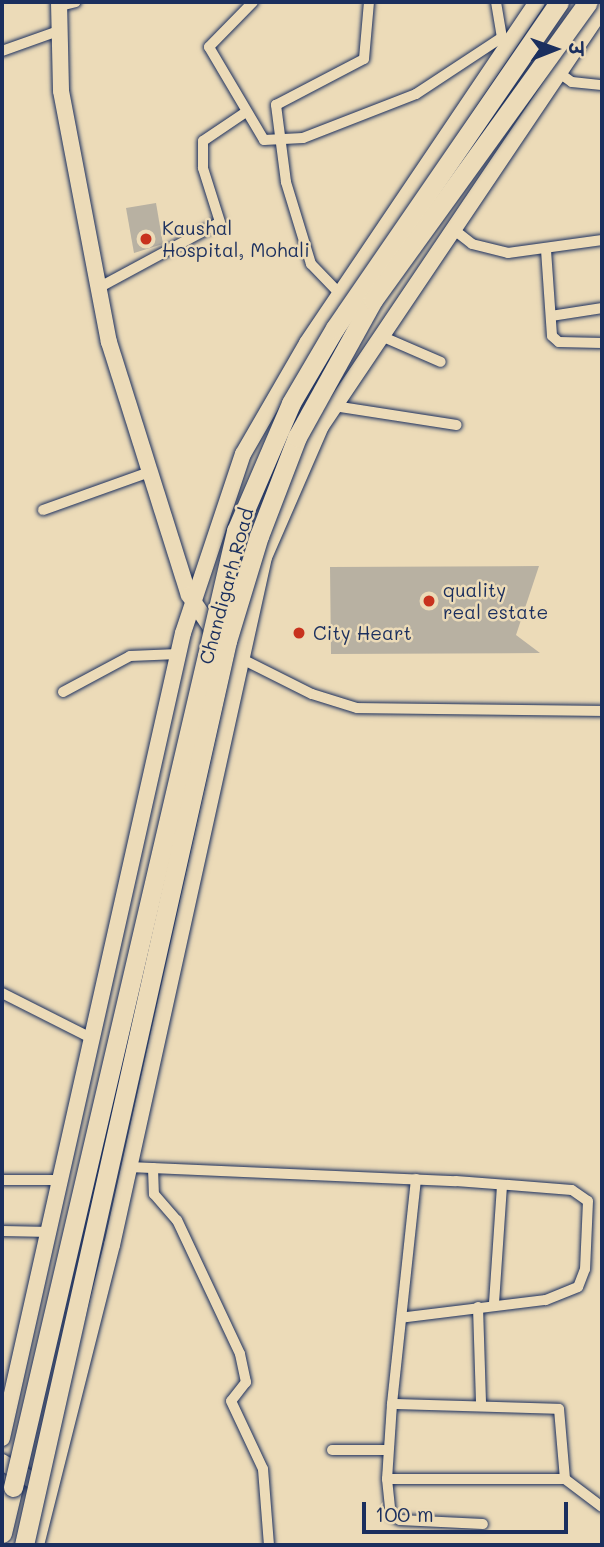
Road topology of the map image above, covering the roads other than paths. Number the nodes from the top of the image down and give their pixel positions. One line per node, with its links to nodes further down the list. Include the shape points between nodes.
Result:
1 (76, 2): 8 (street)
2 (253, 2): 15 (street, via 209,47)
3 (369, 2): 16 (street, via 364,58 276,105)
4 (496, 2): 11 (street)
5 (537, 2): 11 (main road)
6 (559, 2): 60 (highway, Chandigarh Road, bridge, via 346,309 261,467 218,606)
7 (588, 2): 61 (highway, bridge, via 373,300 297,437 259,536 224,652)
8 (60, 4): 10 (main road)
9 (602, 9): 13 (main road)
10 (61, 30): 12 (street); 20 (main road, via 61,91)
11 (503, 44): 16 (street, via 416,94 303,138); 21 (main road)
12 (2, 51)
13 (558, 72): 14 (street, via 572,82); 17 (main road)
14 (602, 85)
15 (243, 114): 16 (street, via 264,140); 20 (street, via 203,141 204,169 220,222)
16 (279, 141): 21 (street, via 311,264)
17 (453, 229): 19 (street, via 472,244 508,253); 24 (main road)
18 (602, 240): 19 (street)
19 (547, 250): 23 (street)
20 (100, 287): 29 (main road, via 109,342)
21 (340, 294): 31 (main road, via 243,454)
22 (602, 308): 23 (street)
23 (551, 316): 25 (street, via 555,340)
24 (381, 336): 26 (street); 27 (main road)
25 (602, 343)
26 (441, 362)
27 (334, 406): 28 (street); 33 (main road, via 264,557)
28 (457, 425)
29 (150, 472): 30 (street); 31 (main road)
30 (43, 510)
31 (193, 606): 32 (main road); 33 (main road)
32 (178, 654): 34 (street, via 130,656); 37 (main road)
33 (242, 659): 35 (street, via 312,694 357,708); 38 (main road)
34 (63, 692)
35 (602, 711)
36 (2, 993): 37 (street)
37 (93, 1039): 42 (main road)
38 (129, 1167): 39 (street); 57 (main road)
39 (153, 1168): 40 (street); 63 (street, via 154,1194 177,1220 240,1354 246,1382 231,1401 263,1469)
40 (416, 1179): 43 (street); 48 (street)
41 (2, 1180): 42 (street)
42 (62, 1180): 45 (main road)
43 (502, 1185): 46 (street); 46 (street, via 572,1190 588,1201 586,1258 578,1287 545,1300)
44 (2, 1231): 45 (street)
45 (51, 1232): 51 (main road)
46 (494, 1303): 47 (street)
47 (478, 1307): 48 (street); 50 (street)
48 (406, 1317): 49 (street)
49 (392, 1404): 50 (street); 53 (street)
50 (481, 1405): 56 (street, via 559,1409)
51 (2, 1438)
52 (332, 1450): 53 (street)
53 (387, 1450): 55 (street)
54 (2, 1462): 57 (main road)
55 (387, 1479): 56 (street); 59 (street, via 391,1515 400,1520)
56 (565, 1479): 58 (street)
57 (50, 1491): 62 (main road)
58 (602, 1507)
59 (483, 1524)
60 (2, 1532)
61 (24, 1545)
62 (36, 1545)
63 (269, 1545)

